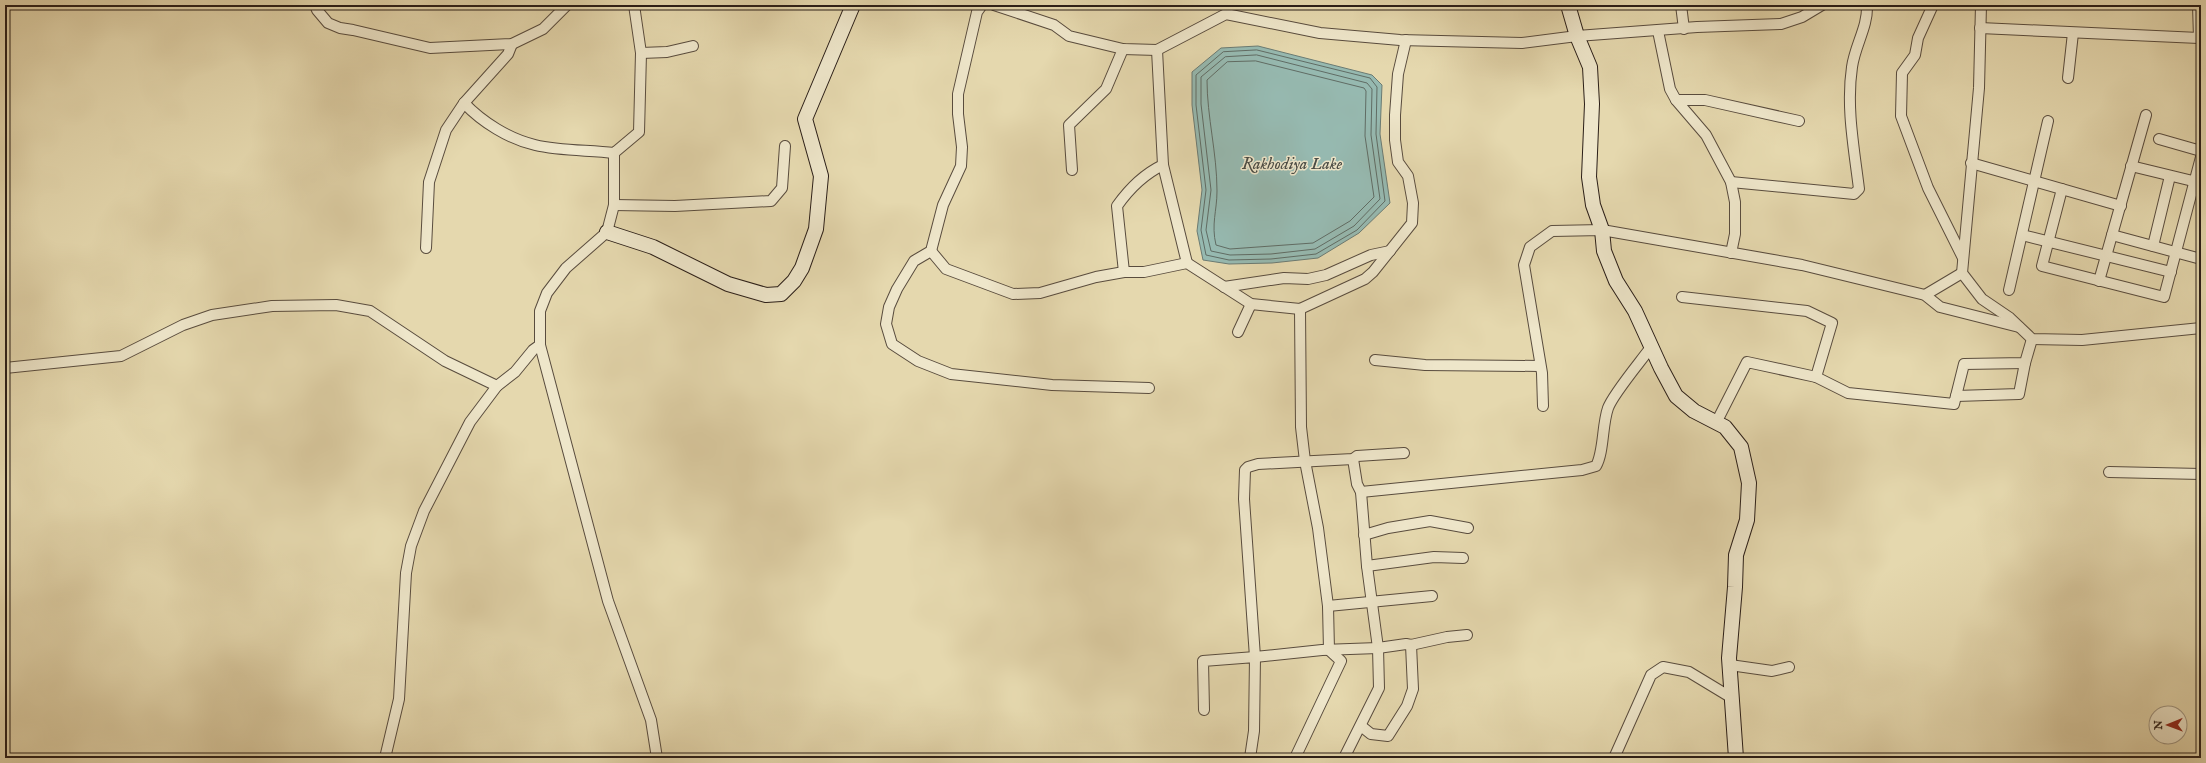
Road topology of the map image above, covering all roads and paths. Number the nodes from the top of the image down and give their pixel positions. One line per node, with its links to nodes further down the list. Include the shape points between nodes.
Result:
1 (315, 5): 21 (street, via 328,23 340,28 430,48)
2 (567, 5): 21 (street, via 542,29)
3 (634, 5): 25 (street)
4 (854, 5): 49 (street, via 805,119 821,176 816,229 802,268 781,294 766,295 728,284 653,247)
5 (982, 5): 55 (street, via 977,12 958,94 961,166 943,205)
6 (994, 5): 23 (street, via 1054,25 1069,36)
7 (1568, 5): 19 (street)
8 (1681, 5): 16 (street)
9 (1822, 5): 16 (street, via 1802,17 1781,24)
10 (1867, 5): 43 (street, via 1868,19 1852,64 1849,95 1859,189 1854,194)
11 (1933, 5): 60 (street, via 1918,38 1915,55 1902,72 1901,116 1928,188)
12 (1981, 5): 15 (street)
13 (2198, 5): 18 (street, via 2198,38)
14 (1226, 9): 20 (street, via 1320,33); 24 (street)
15 (1980, 28): 18 (street); 37 (street, via 1979,88)
16 (1684, 29): 17 (street)
17 (1658, 31): 19 (street); 27 (street, via 1670,89)
18 (2072, 33): 26 (street)
19 (1577, 36): 20 (street, via 1522,42); 48 (street, via 1590,67 1592,104 1589,177 1593,205)
20 (1406, 40): 56 (street, via 1398,74 1395,140 1398,162 1408,176 1413,203 1412,223)
21 (512, 44): 28 (street, via 508,54)
22 (693, 46): 25 (street, via 667,52)
23 (1123, 50): 24 (street); 40 (street, via 1106,89 1069,125)
24 (1157, 50): 38 (street)
25 (641, 53): 35 (street, via 639,132)
26 (2068, 78)
27 (1676, 100): 30 (street, via 1705,100); 43 (street, via 1706,135)
28 (464, 103): 35 (street, via 477,117 528,143); 54 (street, via 446,130 429,182)
29 (2146, 115): 39 (street)
30 (1799, 121)
31 (2048, 121): 42 (street)
32 (2158, 139): 34 (street)
33 (785, 146): 46 (street, via 782,188 771,200 675,206)
34 (2201, 151)
35 (614, 153): 46 (street)
36 (2201, 158): 44 (street)
37 (1971, 163): 42 (street); 60 (street)
38 (1163, 165): 62 (street); 63 (street, via 1127,192 1117,206)
39 (2131, 166): 41 (street); 47 (street)
40 (1072, 170)
41 (2170, 176): 44 (street); 53 (street)
42 (2035, 181): 45 (street); 50 (street)
43 (1731, 182): 58 (street, via 1735,202 1735,234)
44 (2198, 182): 57 (street)
45 (2062, 189): 47 (street); 52 (street)
46 (614, 205): 49 (street)
47 (2121, 206): 51 (street)
48 (1602, 230): 58 (street); 78 (street, via 1604,251 1616,281 1635,311); 81 (street, via 1552,232 1530,247 1524,264)
49 (607, 232): 77 (street, via 566,268 547,293 540,311)
50 (2022, 235): 52 (street); 68 (street)
51 (2112, 235): 53 (street); 59 (street)
52 (2049, 242): 59 (street); 66 (street, via 2042,266)
53 (2153, 246): 57 (street)
54 (426, 248)
55 (931, 251): 63 (street, via 946,269 1013,294 1040,293); 85 (street, via 914,261 897,288 889,307 886,324 892,344 918,361 951,374 1052,385)
56 (1390, 251): 67 (street, via 1371,255 1326,275 1308,279 1284,278); 72 (street, via 1365,279)
57 (2176, 252): 61 (street); 64 (street)
58 (1731, 253): 69 (street, via 1802,265)
59 (2106, 255): 64 (street); 66 (street)
60 (1963, 258): 65 (street)
61 (2201, 258)
62 (1187, 263): 63 (street, via 1144,272); 67 (street)
63 (1124, 272)
64 (2171, 272): 66 (street, via 2164,297)
65 (1962, 273): 69 (street); 73 (street, via 1982,299)
66 (2099, 281)
67 (1224, 286): 71 (street)
68 (2009, 290)
69 (1925, 295): 73 (street, via 1940,307)
70 (1682, 297): 83 (street, via 1808,311 1832,323)
71 (1251, 304): 72 (street); 75 (street)
72 (1300, 309): 91 (street, via 1301,427)
73 (2019, 327): 76 (street)
74 (2201, 328): 76 (street, via 2082,340)
75 (1238, 332)
76 (2032, 339): 80 (street)
77 (540, 345): 84 (street, via 515,372); 113 (street, via 608,601 651,720)
78 (1651, 347): 88 (street, via 1676,396 1694,411); 94 (street, via 1609,406 1596,466 1582,470)
79 (1375, 360): 81 (street, via 1425,365)
80 (2025, 363): 86 (street, via 1964,364); 86 (street, via 2019,394)
81 (1540, 366): 87 (street)
82 (5, 368): 84 (street, via 121,356 183,325 212,315 272,306 336,305 370,311 445,361)
83 (1816, 376): 86 (street, via 1848,393 1954,404); 88 (street, via 1747,362)
84 (497, 386): 112 (street, via 470,422 424,511 412,546 406,573 400,699)
85 (1149, 388)
86 (1956, 396)
87 (1543, 406)
88 (1716, 423): 107 (street, via 1725,427 1741,448 1749,483 1747,520 1736,555)
89 (1404, 453): 90 (street, via 1357,456)
90 (1353, 459): 91 (street); 94 (street, via 1357,484)
91 (1305, 461): 101 (street, via 1318,528); 106 (street, via 1258,464 1245,470 1244,499)
92 (2110, 472): 93 (street)
93 (2201, 474)
94 (1362, 492): 96 (street)
95 (1468, 528): 96 (street, via 1430,521)
96 (1364, 535): 98 (street)
97 (1462, 558): 98 (street, via 1434,558)
98 (1367, 566): 100 (street)
99 (1432, 596): 100 (street)
100 (1372, 601): 101 (street); 104 (street)
101 (1328, 606): 105 (street)
102 (1467, 635): 103 (street, via 1447,636)
103 (1411, 645): 104 (street); 111 (street, via 1413,690 1407,706 1388,736 1371,734)
104 (1378, 648): 105 (street); 111 (street, via 1379,688)
105 (1329, 650): 106 (street); 115 (street, via 1340,661)
106 (1255, 657): 110 (street, via 1203,661); 114 (street, via 1254,731)
107 (1730, 666): 108 (street, via 1772,671); 109 (street)
108 (1789, 668)
109 (1732, 698): 117 (street, via 1689,672 1663,667 1651,675); 118 (street)
110 (1204, 710)
111 (1361, 726): 116 (street, via 1355,733)
112 (385, 758)
113 (657, 758)
114 (1250, 758)
115 (1295, 758)
116 (1344, 758)
117 (1614, 758)
118 (1736, 758)

